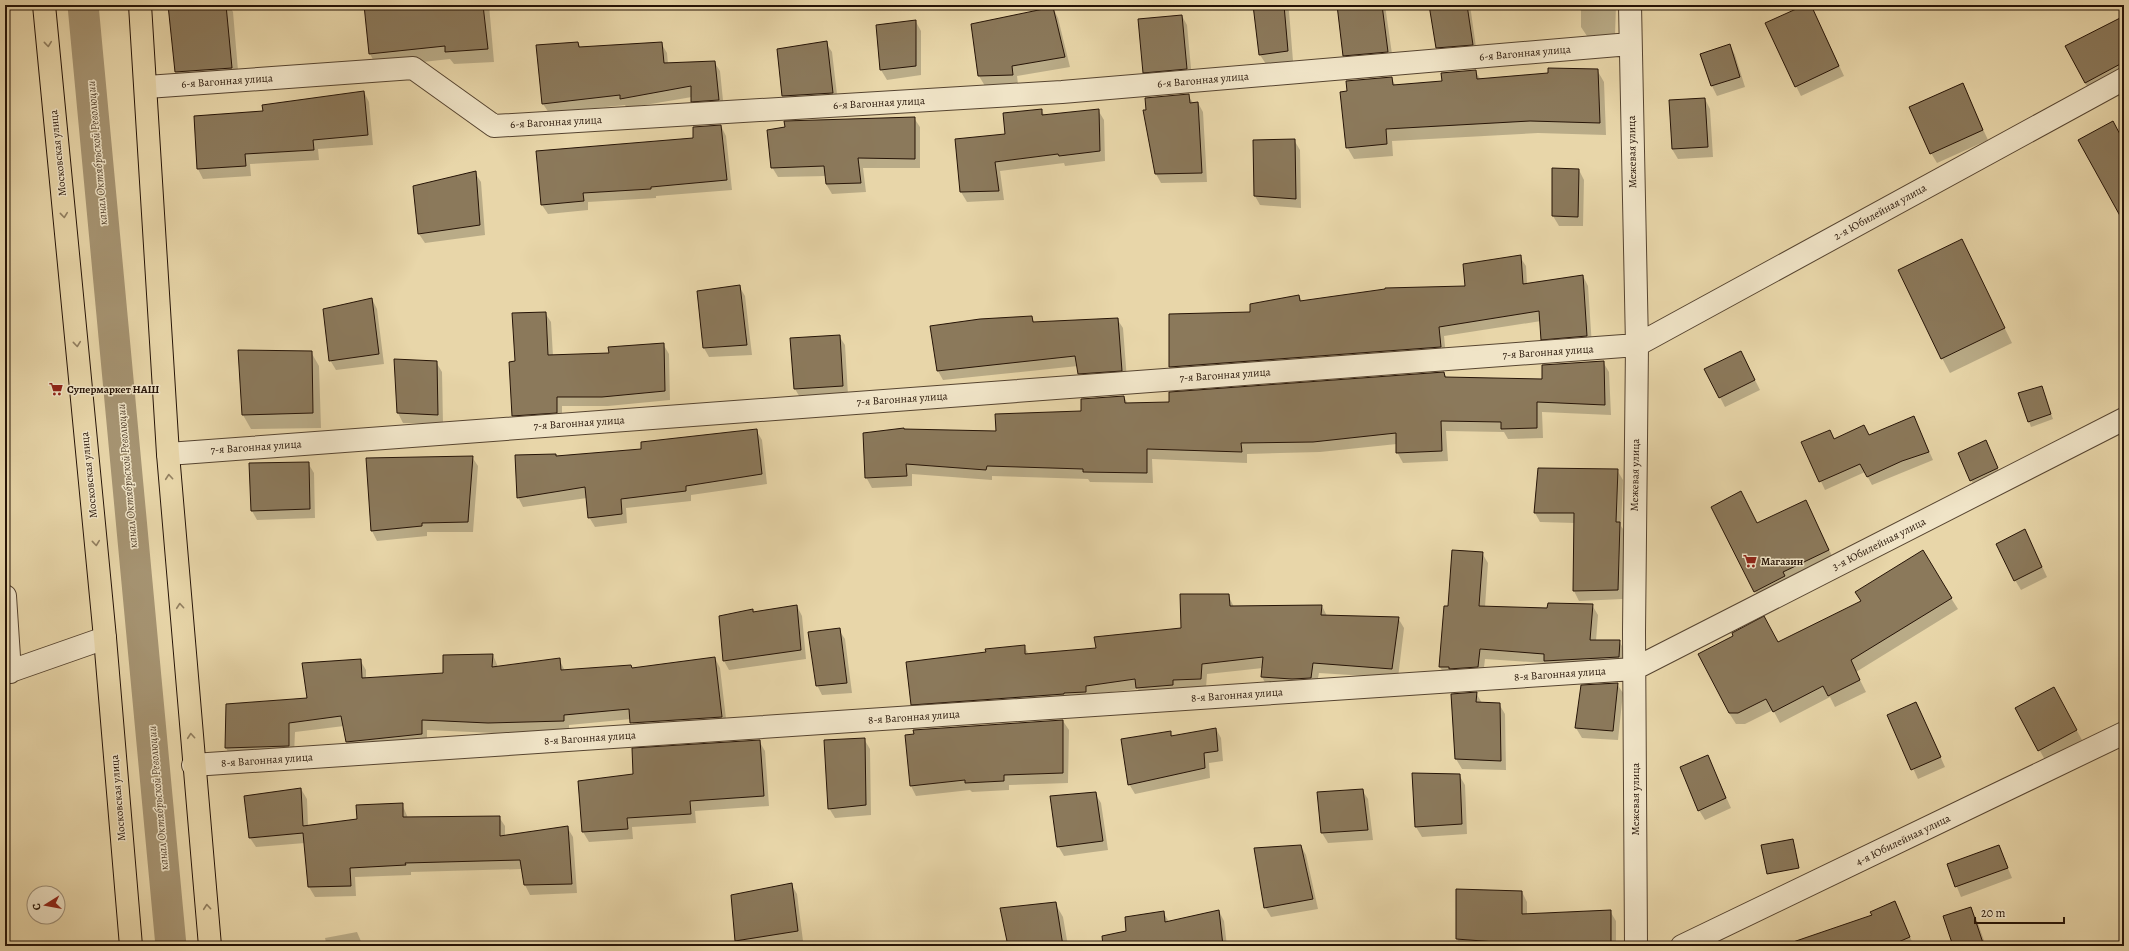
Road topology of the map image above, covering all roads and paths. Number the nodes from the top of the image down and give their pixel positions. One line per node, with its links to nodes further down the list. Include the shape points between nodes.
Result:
1 (44, 5): 11 (main road, Московская улица, one-way to 11)
2 (140, 5): 6 (main road)
3 (1630, 5): 4 (street, Межевая улица)
4 (1630, 44): 6 (street, 6-я Вагонная улица, via 1062,92 494,126 413,68); 7 (street, Межевая улица)
5 (2124, 79): 7 (street, 2-я Юбилейная улица)
6 (147, 87): 9 (main road)
7 (1636, 345): 9 (street, 7-я Вагонная улица); 12 (street, Межевая улица)
8 (2124, 419): 12 (street, 3-я Юбилейная улица)
9 (168, 454): 15 (main road, one-way to 9)
10 (5, 596): 13 (street)
11 (105, 638): 13 (street); 16 (main road, Московская улица)
12 (1634, 669): 15 (street, 8-я Вагонная улица); 18 (street, Межевая улица)
13 (8, 673)
14 (2124, 733): 19 (street, 4-я Юбилейная улица)
15 (193, 765): 17 (main road, one-way to 15)
16 (131, 946)
17 (210, 946)
18 (1636, 946)
19 (1682, 946)

